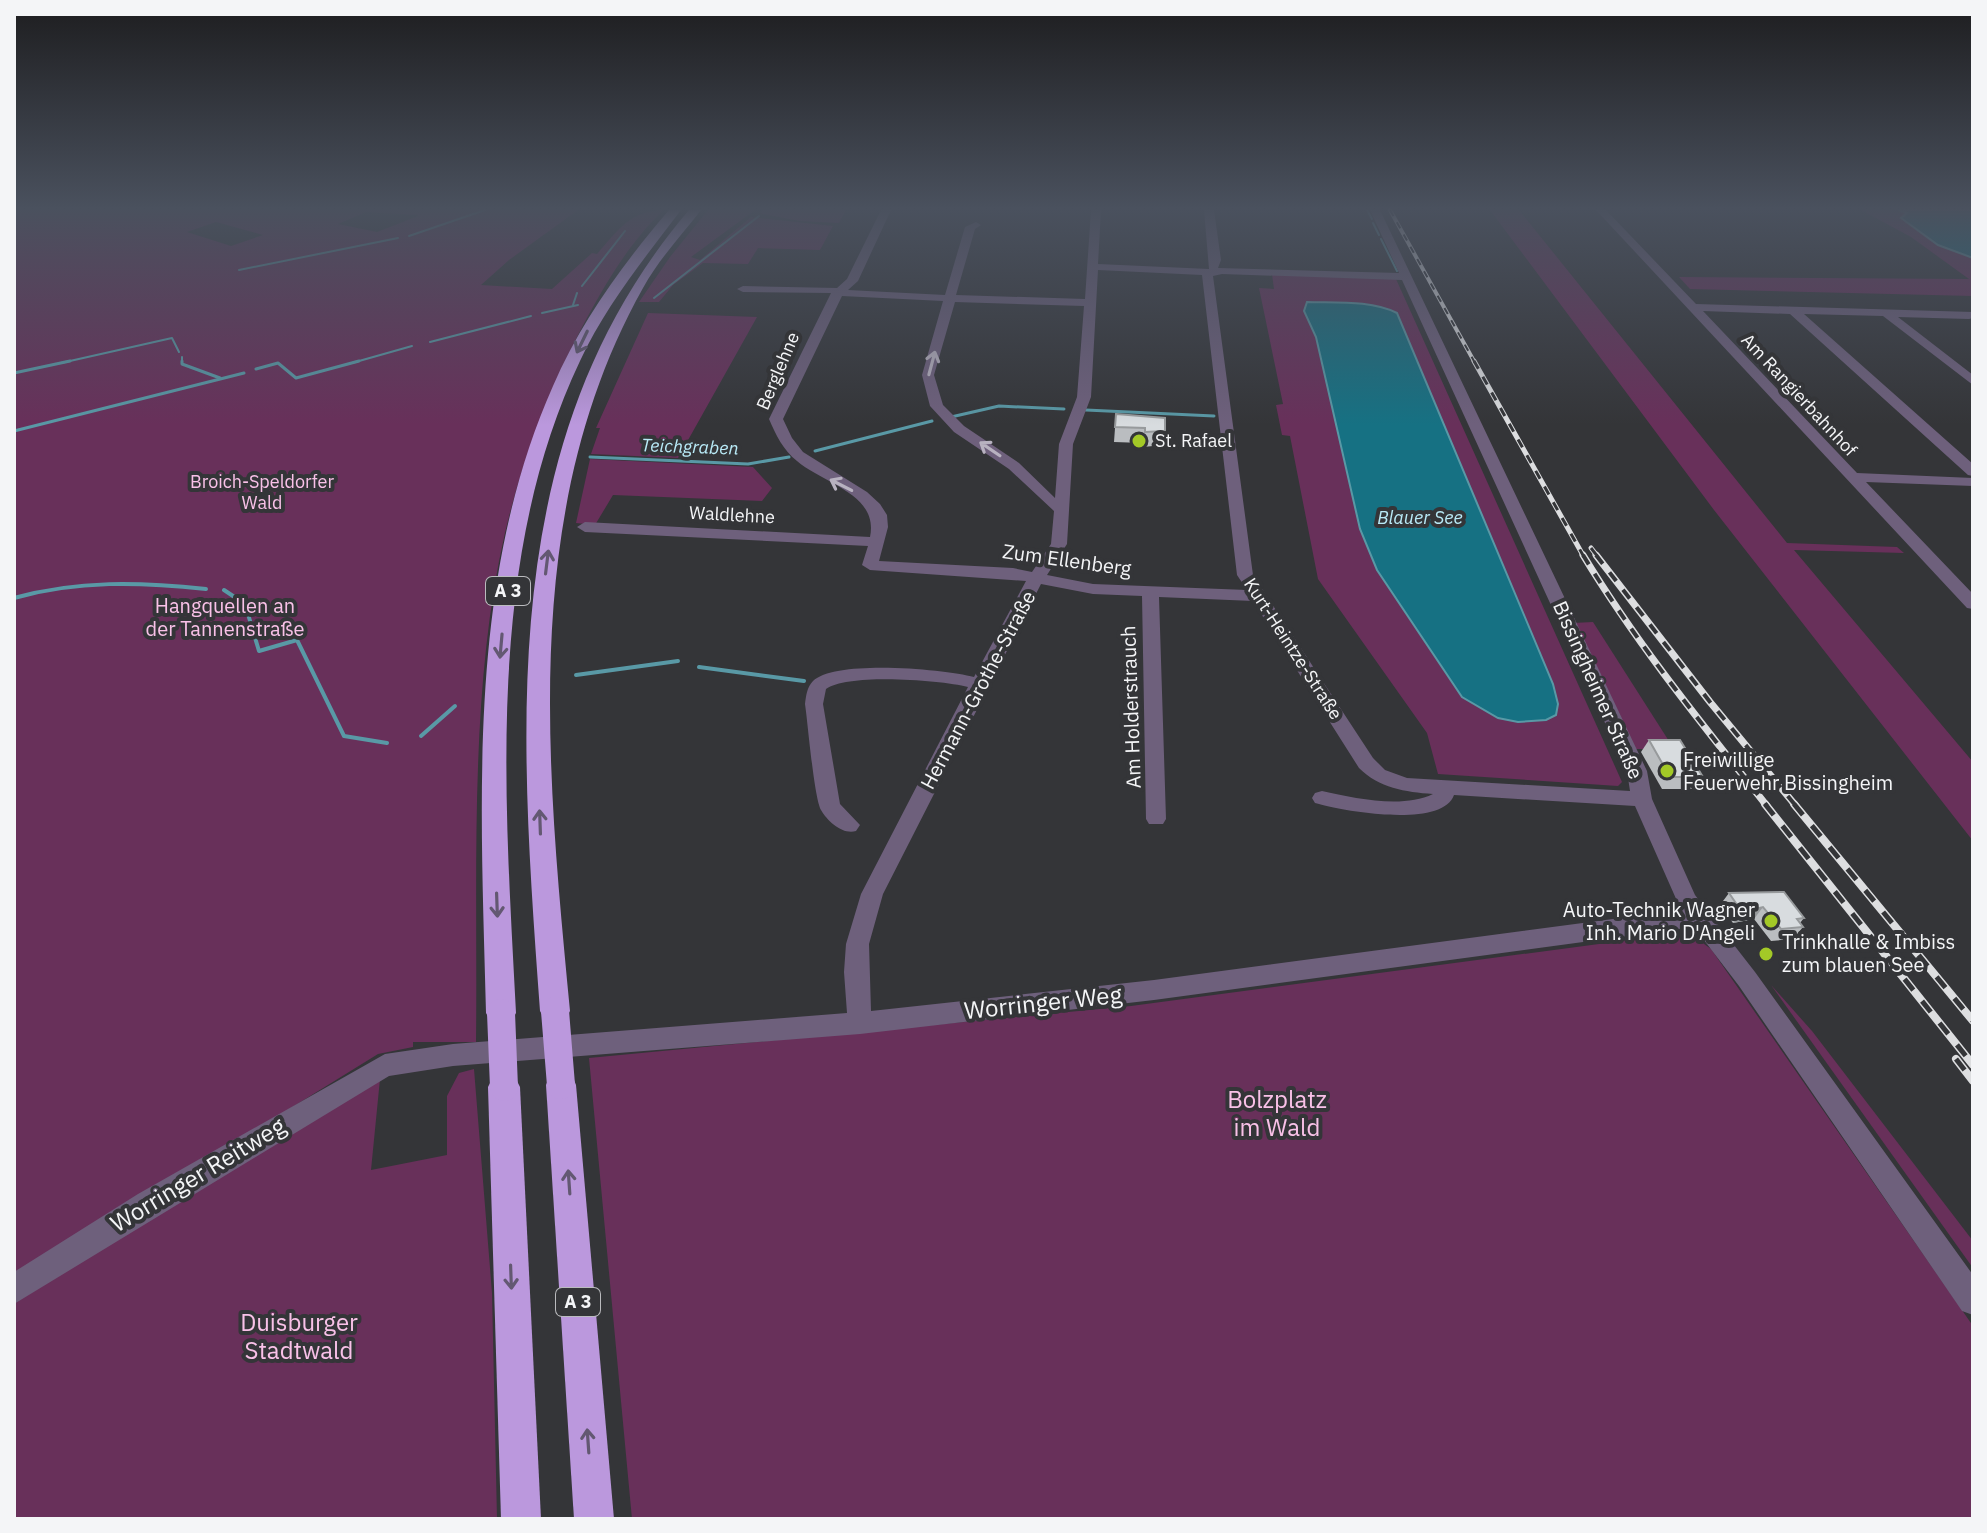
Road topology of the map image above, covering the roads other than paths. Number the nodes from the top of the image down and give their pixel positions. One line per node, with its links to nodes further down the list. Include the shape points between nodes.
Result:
1 (619, 282): 42 (highway, A 3, one-way to 42, bridge, via 549,415 517,532 495,730)
2 (641, 282): 43 (highway, A 3, one-way to 2, bridge, via 541,851 541,616 551,533 578,415)
3 (851, 282): 10 (street, Berglehne)
4 (954, 282): 11 (street)
5 (1091, 282): 12 (street, Hermann-Grothe-Straße)
6 (1211, 282): 29 (street, Kurt-Heintze-Straße, via 1245,575)
7 (1409, 282): 34 (street, Bissingheimer Straße, via 1637,771)
8 (1667, 282): 13 (street, Am Rangierbahnhof)
9 (743, 289): 10 (street)
10 (839, 292): 11 (street); 25 (street, Berglehne, one-way to 10, via 876,508 795,455 776,419)
11 (949, 299): 12 (street); 20 (street, one-way to 11, via 946,418 928,390)
12 (1090, 303): 21 (street, Hermann-Grothe-Straße, via 1084,397 1066,444)
13 (1691, 307): 14 (street); 19 (street, Am Rangierbahnhof)
14 (1793, 310): 15 (street); 18 (street)
15 (1886, 313): 16 (street); 17 (street)
16 (1969, 315)
17 (1973, 381)
18 (1973, 472)
19 (1852, 477): 22 (street); 30 (street, Am Rangierbahnhof)
20 (1028, 479): 21 (street); 23 (street)
21 (1063, 480): 23 (street, Hermann-Grothe-Straße)
22 (1973, 482)
23 (1060, 508): 27 (street, Hermann-Grothe-Straße, via 1059,544)
24 (585, 527): 25 (street, Waldlehne)
25 (876, 542): 26 (street, Berglehne)
26 (870, 565): 27 (street, Zum Ellenberg)
27 (1037, 579): 28 (street, Zum Ellenberg); 31 (street, Hermann-Grothe-Straße)
28 (1150, 593): 29 (street, Zum Ellenberg); 35 (street, Am Holderstrauch)
29 (1259, 596): 32 (street, Kurt-Heintze-Straße, via 1366,763 1378,775 1406,785)
30 (1973, 604)
31 (978, 684): 36 (street, via 845,675 821,682 814,704 830,807); 38 (street, Hermann-Grothe-Straße, via 861,920 853,959)
32 (1443, 787): 33 (street, via 1444,797 1436,804 1419,806 1349,806); 34 (street)
33 (1322, 798)
34 (1642, 799): 37 (street, Bissingheimer Straße, via 1686,900)
35 (1156, 819)
36 (849, 825)
37 (1699, 917): 38 (street, Worringer Weg, via 1192,986); 41 (street, Bissingheimer Straße)
38 (860, 1023): 39 (street, Worringer Weg)
39 (385, 1065): 40 (street, Worringer Reitweg)
40 (14, 1289)
41 (1973, 1300)
42 (521, 1519)
43 (594, 1519)

